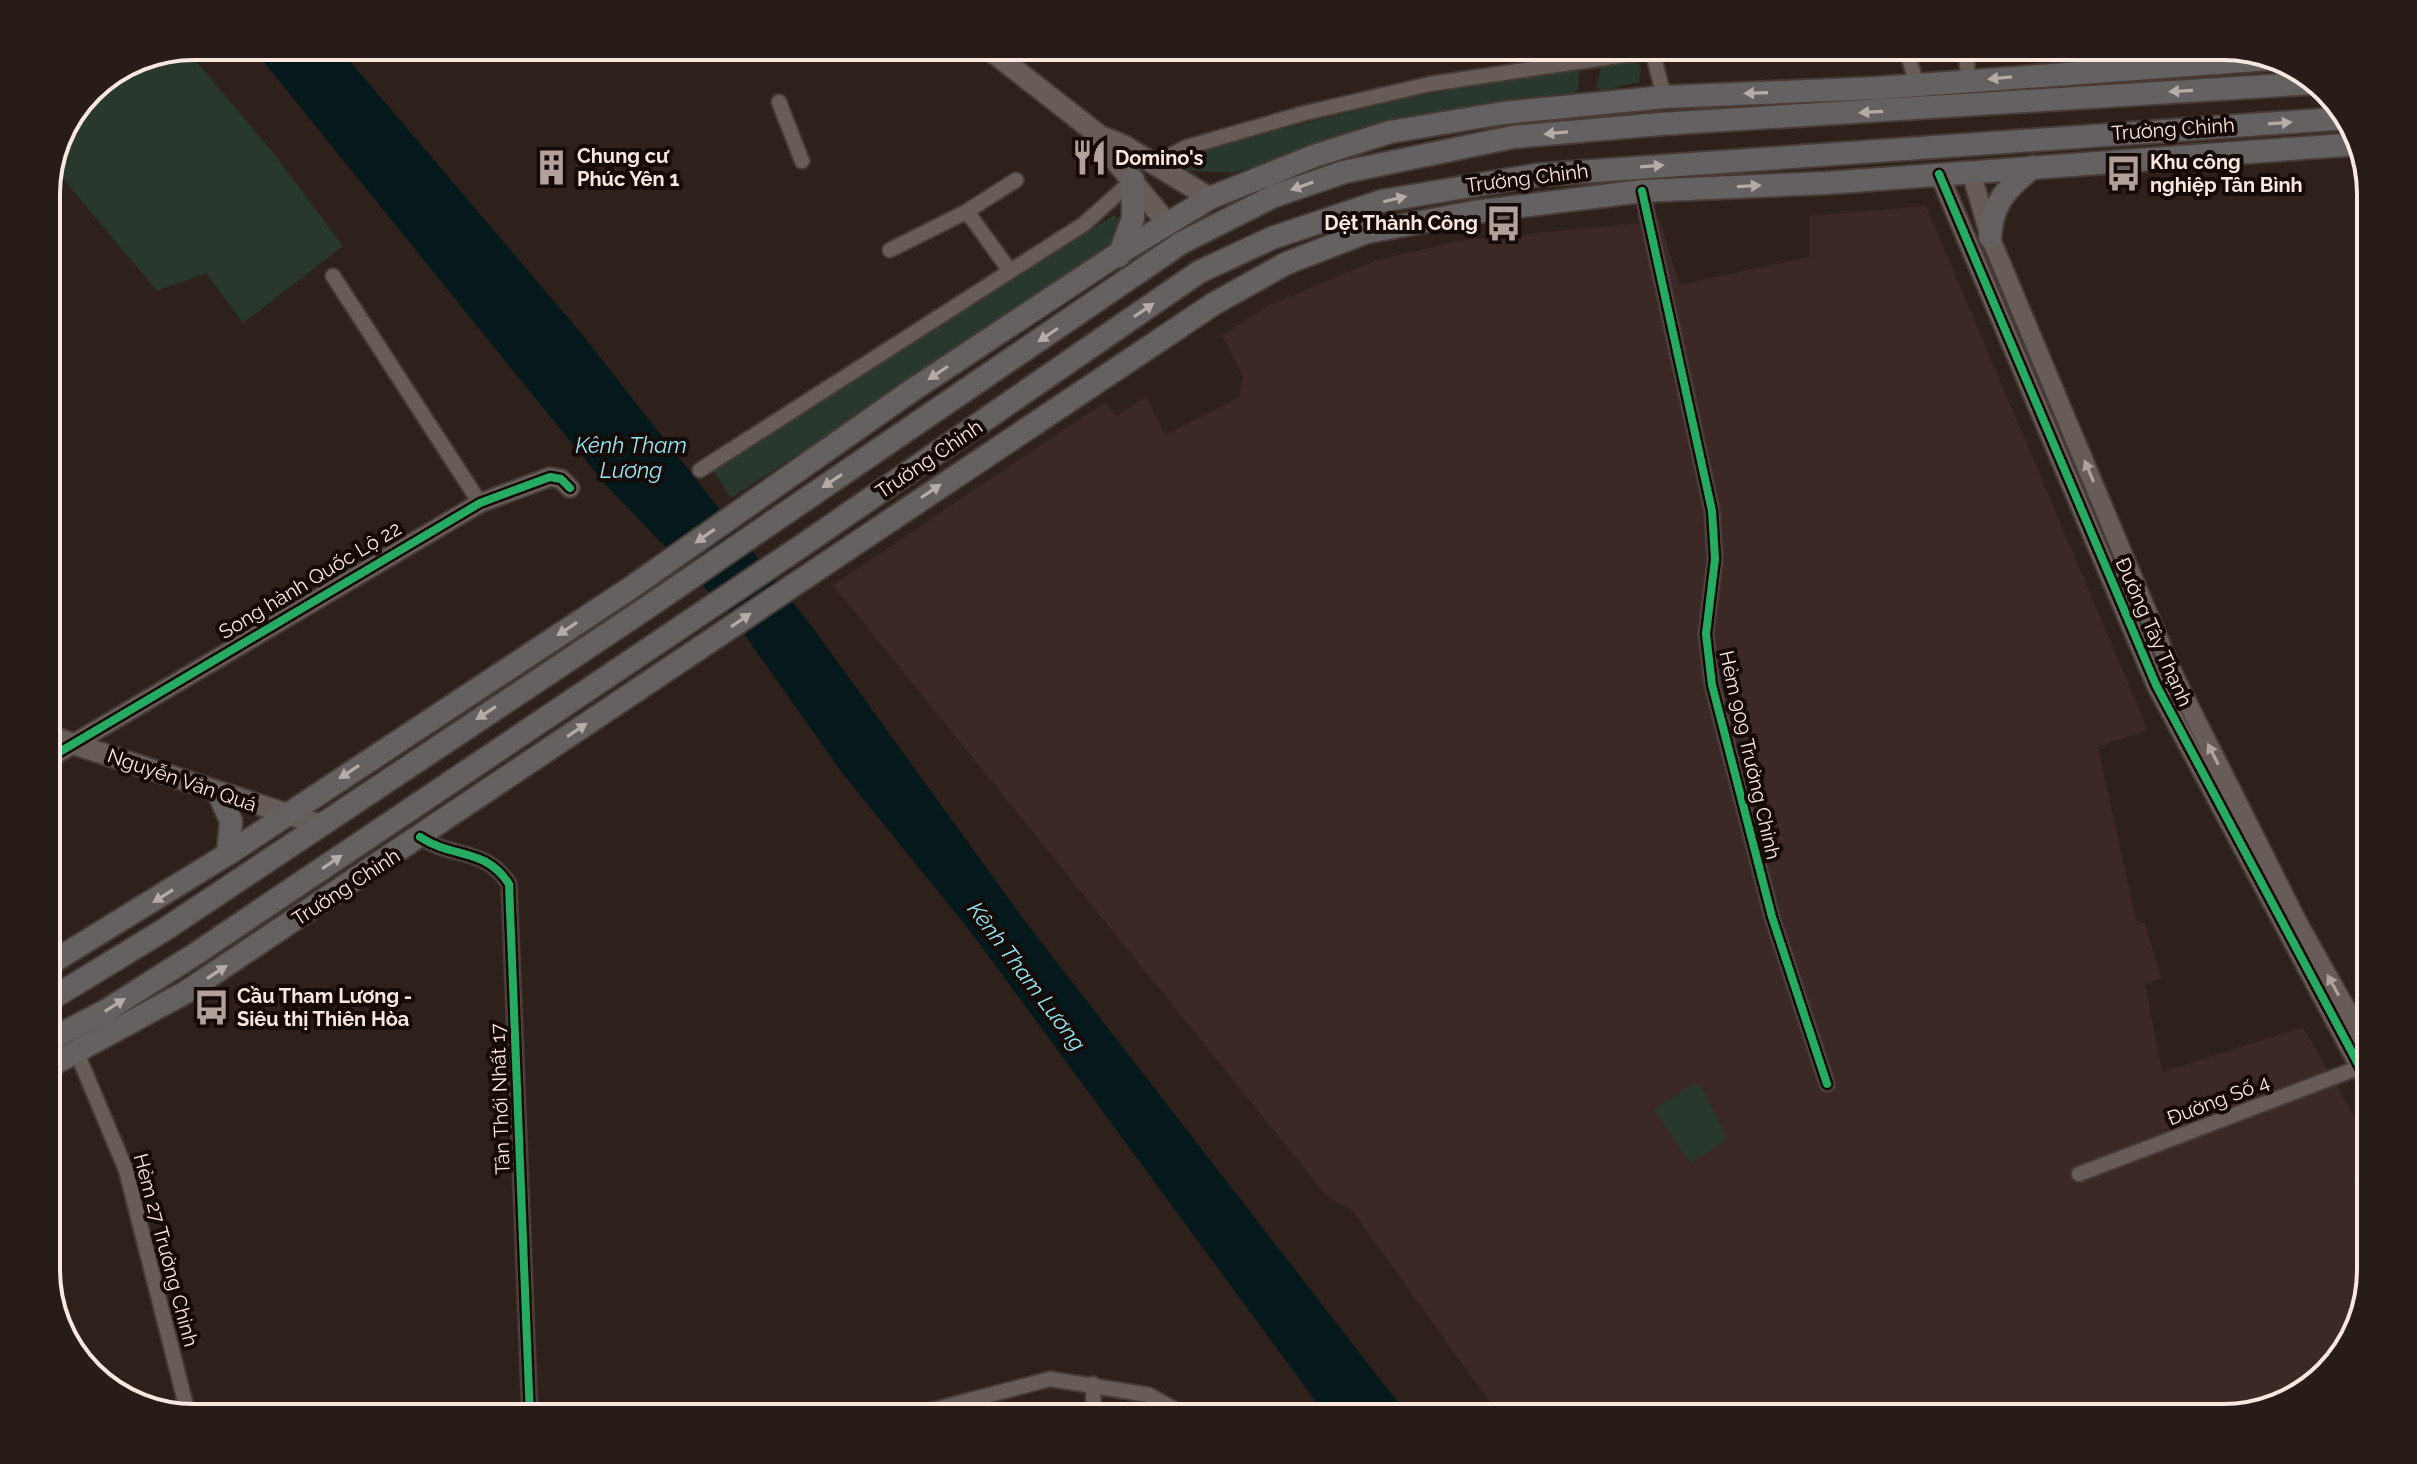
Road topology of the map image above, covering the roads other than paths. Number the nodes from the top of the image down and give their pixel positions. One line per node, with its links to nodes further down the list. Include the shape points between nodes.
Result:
1 (1003, 60): 18 (main road)
2 (1577, 60): 23 (street, via 1430,84 1305,113 1187,147)
3 (1654, 60): 12 (street)
4 (1909, 60): 11 (street)
5 (1967, 60): 9 (street)
6 (2122, 60): 8 (street)
7 (2241, 61): 8 (main road)
8 (2111, 71): 9 (main road, one-way to 9)
9 (1968, 81): 11 (main road); 14 (main road)
10 (2298, 84): 14 (main road, Trường Chinh, one-way to 14)
11 (1917, 85): 12 (main road, one-way to 12); 15 (main road)
12 (1664, 97): 30 (main road, via 1503,113 1390,132)
13 (779, 102): 22 (street)
14 (1969, 105): 15 (main road, Trường Chinh); 19 (main road)
15 (1924, 108): 21 (main road); 32 (main road, Trường Chinh, one-way to 32, via 1513,137 1344,172)
16 (2333, 119): 17 (main road, Trường Chinh, one-way to 16)
17 (2086, 135): 19 (main road, Trường Chinh); 24 (main road)
18 (1100, 136): 23 (main road); 28 (main road)
19 (1970, 144): 21 (main road, Trường Chinh); 25 (main road)
20 (2347, 145): 24 (main road, Trường Chinh)
21 (1933, 146): 26 (main road); 38 (main road, Trường Chinh, one-way to 21, via 1382,201 1469,185 1536,175)
22 (802, 161)
23 (1151, 165): 30 (main road)
24 (2033, 168): 25 (main road, Trường Chinh); 34 (main road, via 1998,199)
25 (1971, 172): 26 (main road, Trường Chinh); 34 (street, Đường Tây Thạnh)
26 (1939, 174): 29 (main road, Trường Chinh, one-way to 26); 53 (street, Đường Tây Thạnh)
27 (1016, 180): 31 (street)
28 (1133, 180): 33 (main road); 37 (main road, via 1133,218); 39 (street, via 1084,224)
29 (1642, 191): 42 (main road, Trường Chinh, via 1410,221 1318,249); 74 (street, Hẻm 909 Trường Chinh, via 1712,511 1715,559 1706,634 1712,685 1772,917)
30 (1210, 198): 32 (main road); 33 (main road)
31 (964, 213): 36 (street); 39 (street)
32 (1225, 219): 35 (main road, Trường Chinh); 38 (main road)
33 (1167, 223): 35 (main road); 37 (main road)
34 (1990, 237): 52 (street, Đường Tây Thạnh, one-way to 34)
35 (1181, 243): 40 (main road); 44 (main road, Trường Chinh)
36 (890, 250)
37 (1121, 252): 44 (main road); 45 (main road, one-way to 45)
38 (1242, 253): 40 (main road, Trường Chinh); 42 (main road)
39 (1010, 271): 48 (street)
40 (1199, 272): 43 (main road); 47 (main road, Trường Chinh, one-way to 40)
41 (333, 276): 51 (street)
42 (1256, 278): 43 (main road, Trường Chinh)
43 (1215, 303): 49 (main road, Trường Chinh)
44 (1093, 304): 46 (main road, Trường Chinh, one-way to 46)
45 (911, 391): 46 (main road); 60 (main road, one-way to 60, via 632,587)
46 (928, 416): 61 (main road, Trường Chinh, one-way to 61)
47 (946, 447): 49 (main road); 67 (main road, Trường Chinh, one-way to 47, via 194,955)
48 (700, 470)
49 (962, 470): 62 (main road, Trường Chinh, one-way to 49)
50 (570, 488): 51 (street, Song hành Quốc Lộ 22, via 550,477)
51 (480, 503): 57 (street, Song hành Quốc Lộ 22)
52 (2119, 543): 53 (street); 54 (street, Đường Tây Thạnh)
53 (2101, 551): 55 (street, Đường Tây Thạnh)
54 (2174, 676): 55 (street); 64 (street, Đường Tây Thạnh, one-way to 54)
55 (2156, 685): 64 (street, Đường Tây Thạnh)
56 (60, 739): 57 (main road, Nguyễn Văn Quá)
57 (76, 744): 58 (street); 59 (main road, Nguyễn Văn Quá)
58 (60, 753)
59 (219, 794): 60 (main road, Nguyễn Văn Quá); 63 (main road, via 231,821)
60 (284, 814): 61 (main road, Nguyễn Văn Quá); 63 (main road)
61 (318, 824): 66 (main road, via 164,930)
62 (420, 837): 71 (main road, Trường Chinh, one-way to 62, via 186,992); 78 (street, Tân Thới Nhất 17, via 435,847 484,858 509,884)
63 (228, 854): 65 (main road, one-way to 65)
64 (2292, 929): 68 (street, Đường Tây Thạnh, one-way to 64); 70 (street, Đường Tây Thạnh)
65 (60, 957)
66 (60, 993)
67 (67, 1031): 69 (main road, Trường Chinh); 71 (main road)
68 (2357, 1031)
69 (60, 1035)
70 (2357, 1052)
71 (77, 1053): 72 (main road, Trường Chinh); 77 (street, Hẻm 27 Trường Chinh, via 126,1170)
72 (60, 1061)
73 (2357, 1068): 75 (street, Đường Số 4)
74 (1827, 1084)
75 (2079, 1174)
76 (1093, 1384): 79 (street, via 1050,1379); 80 (street); 81 (street, via 1149,1395)
77 (186, 1404)
78 (529, 1404)
79 (955, 1404)
80 (1094, 1404)
81 (1165, 1404)

